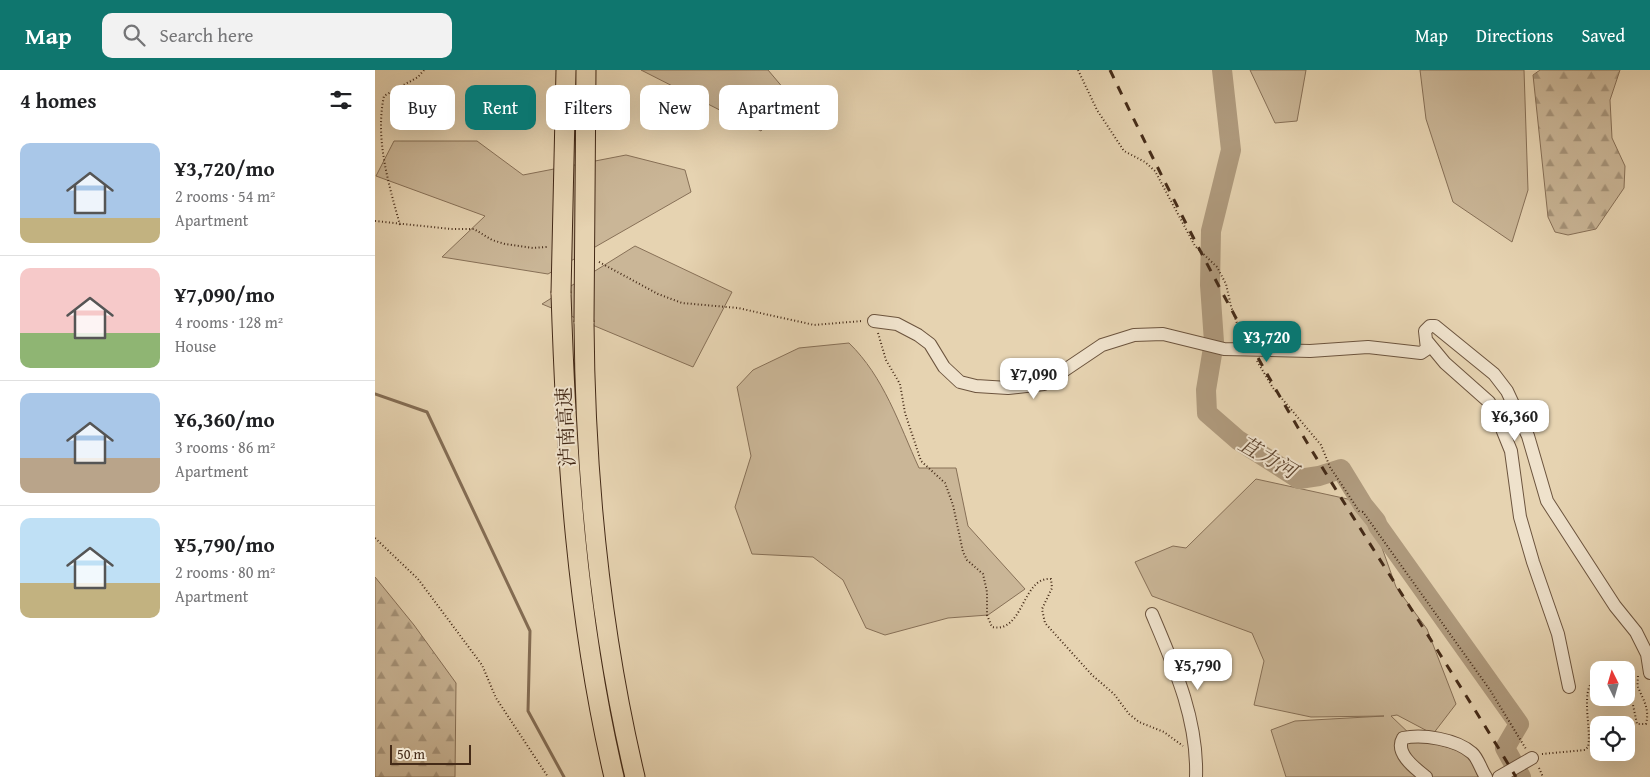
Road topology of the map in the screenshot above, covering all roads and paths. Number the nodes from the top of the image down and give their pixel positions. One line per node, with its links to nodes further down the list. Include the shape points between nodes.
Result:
1 (424, 70): 5 (path, via 418,77 384,96)
2 (566, 70): 25 (highway, 泸南高速, bridge, via 561,293 567,437 592,664)
3 (586, 70): 26 (highway, 泸南高速, bridge, via 585,398 597,547 612,661)
4 (1078, 70): 13 (path, via 1097,110 1124,151 1155,171 1195,246 1211,260 1226,284 1239,334)
5 (377, 114)
6 (378, 151): 8 (path)
7 (375, 221): 8 (path)
8 (400, 224): 9 (path, via 474,229 505,244)
9 (550, 247)
10 (592, 259): 11 (path, via 682,303 738,308 808,324)
11 (874, 321): 13 (street, via 897,324 918,335 930,344 944,367 957,379 976,386 1008,388 1045,384 1090,352 1124,337 1163,334 1224,349); 23 (path, via 886,360 900,384 905,413 921,461 945,483 953,505 961,548 967,560 983,574 987,615 992,627 1001,627 1009,622 1035,584 1051,580 1053,588 1042,609 1045,623 1129,714 1139,722 1164,732 1190,752)
12 (1426, 340): 13 (street, via 1427,351 1421,353 1368,347); 16 (street, via 1427,329 1437,327 1499,379 1528,436 1547,500 1615,606 1636,632); 19 (street, via 1445,363 1489,402 1496,414 1511,451 1520,517 1558,634)
13 (1250, 349): 21 (path, via 1273,388 1321,445 1330,468 1490,690)
14 (375, 538): 24 (path, via 418,579 482,666 497,698)
15 (1152, 614): 23 (street, via 1185,697)
16 (1647, 660): 17 (street); 20 (path, via 1641,665 1637,683 1649,702 1646,724 1637,724)
17 (1650, 673)
18 (1590, 686): 22 (path, via 1588,747)
19 (1569, 687)
20 (1632, 706)
21 (1519, 740)
22 (1532, 758): 30 (street)
23 (1196, 761): 27 (street)
24 (548, 777)
25 (614, 777)
26 (635, 777)
27 (1196, 777)
28 (1426, 777): 29 (street, via 1407,760 1401,747 1403,738 1432,738 1461,748 1472,754)
29 (1486, 777)
30 (1499, 777)

